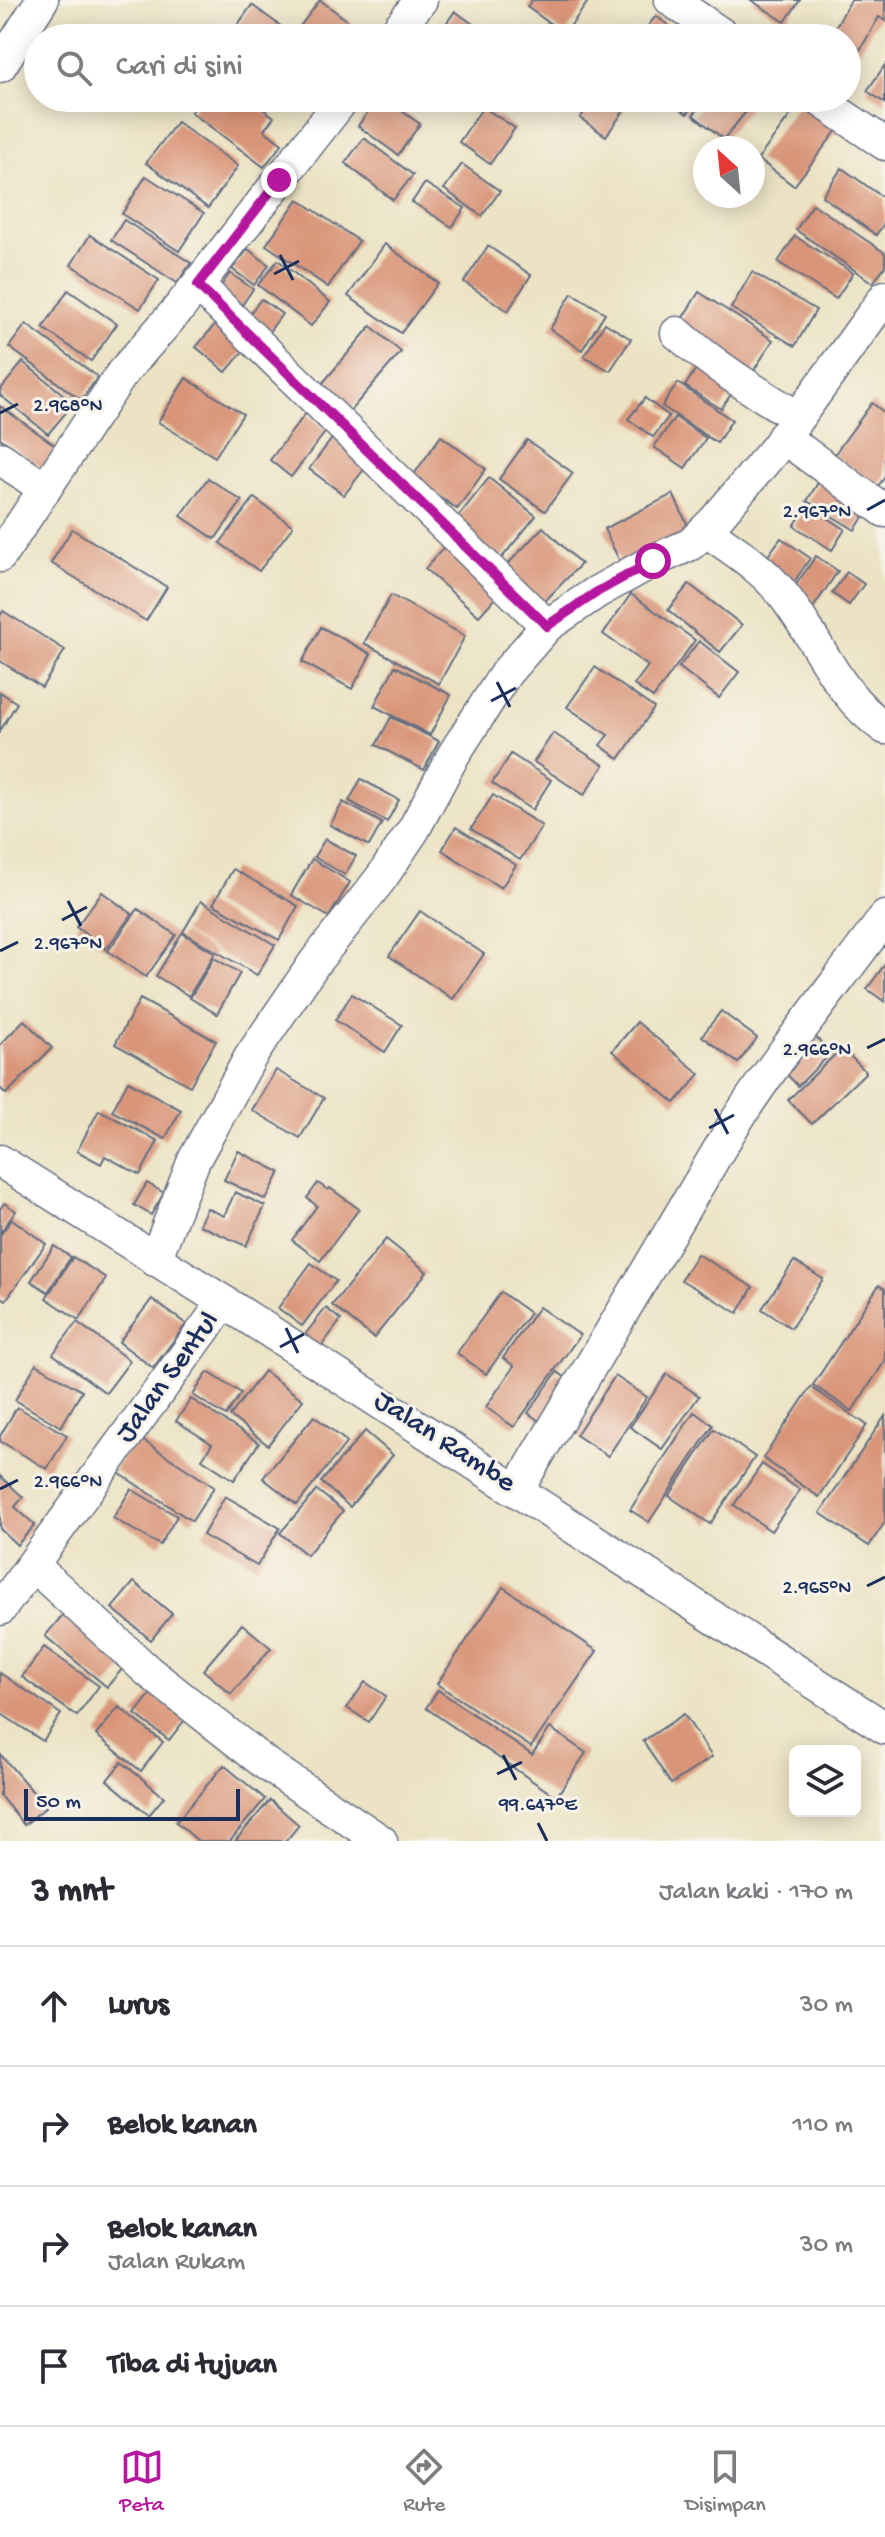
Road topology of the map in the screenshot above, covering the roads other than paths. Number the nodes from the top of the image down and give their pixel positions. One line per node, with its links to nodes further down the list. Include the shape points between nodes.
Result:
1 (42, 0): 4 (street)
2 (421, 0): 5 (street)
3 (671, 0): 6 (street)
4 (27, 24)
5 (402, 24)
6 (706, 24)
7 (24, 28): 8 (street)
8 (0, 66)
9 (333, 112): 12 (street)
10 (838, 112): 11 (street)
11 (885, 144)
12 (198, 285): 17 (street, via 123,372); 21 (street)
13 (885, 297): 15 (street)
14 (677, 333): 15 (street)
15 (790, 427): 18 (street); 19 (street)
16 (0, 458): 17 (street)
17 (45, 489): 20 (street)
18 (885, 511)
19 (705, 530): 21 (street, via 691,544 597,592); 22 (street, via 781,592 855,703)
20 (0, 556)
21 (547, 626): 25 (street, via 506,673 414,829 251,1056 194,1160)
22 (885, 728)
23 (885, 917): 27 (street, via 733,1126)
24 (0, 1161): 25 (street, Jalan Rambe)
25 (155, 1260): 26 (street, Jalan Rambe)
26 (224, 1302): 27 (street, Jalan Rambe); 28 (street, Jalan Sentul)
27 (517, 1490): 30 (street, Jalan Rambe)
28 (33, 1565): 29 (street, Jalan Sentul); 31 (street, via 149,1672 266,1764)
29 (0, 1609)
30 (885, 1728)
31 (381, 1841)

